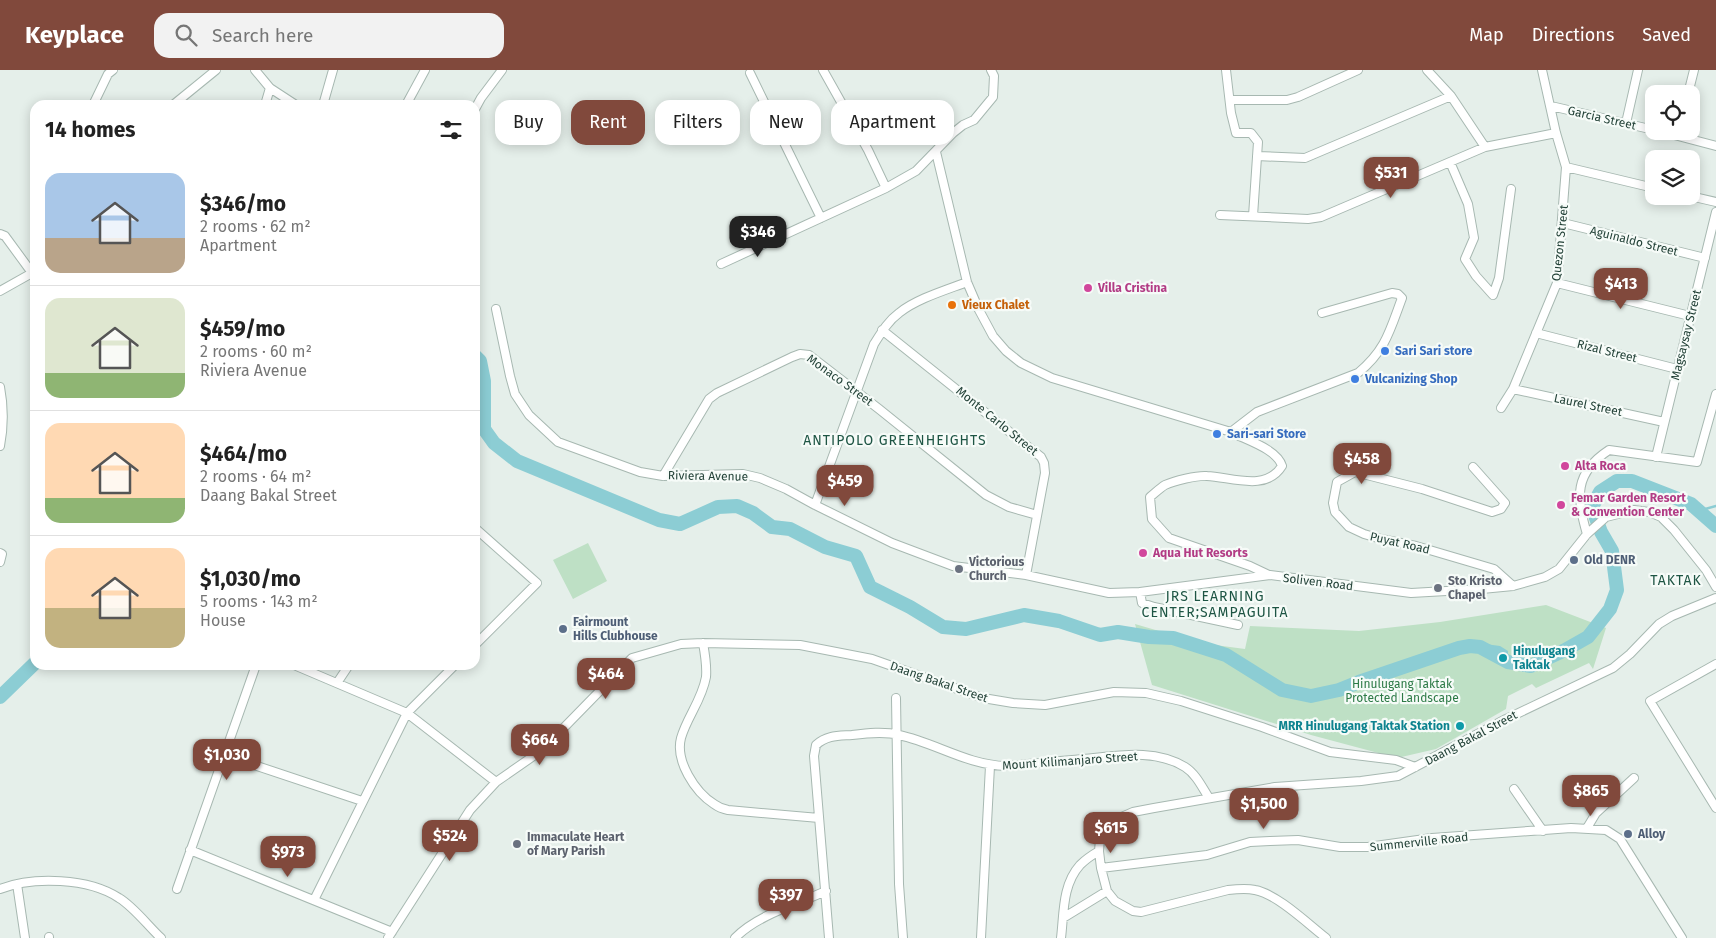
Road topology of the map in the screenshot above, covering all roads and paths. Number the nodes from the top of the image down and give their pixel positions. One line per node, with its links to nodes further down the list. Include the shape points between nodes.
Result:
1 (216, 70): 20 (street)
2 (255, 70): 17 (street)
3 (332, 70): 23 (street)
4 (425, 70): 24 (street)
5 (502, 70): 25 (street)
6 (823, 70): 39 (street)
7 (991, 70): 34 (street, via 994,76 993,97 974,120 953,133)
8 (1226, 70): 26 (street)
9 (1358, 70): 26 (street, via 1287,100)
10 (1427, 70): 18 (street)
11 (1542, 70): 27 (street, Quezon Street)
12 (1638, 70): 28 (street)
13 (1694, 70): 16 (street)
14 (108, 71): 19 (street)
15 (750, 73): 46 (street)
16 (1690, 85)
17 (270, 88): 21 (street); 22 (street)
18 (1451, 96): 33 (street); 35 (street, via 1304,158)
19 (95, 100)
20 (179, 100)
21 (266, 100)
22 (288, 100)
23 (324, 100)
24 (409, 100)
25 (480, 100)
26 (1230, 100): 35 (street, via 1236,133 1254,136 1258,142)
27 (1550, 106): 28 (street, Garcia Street); 30 (street, Quezon Street)
28 (1626, 123): 29 (street, Garcia Street)
29 (1645, 128)
30 (1556, 133): 33 (street); 37 (street, Quezon Street)
31 (1697, 140): 32 (street)
32 (1716, 146)
33 (1485, 147): 36 (street)
34 (936, 152): 39 (street, via 916,171); 53 (street)
35 (1257, 156): 45 (street)
36 (1450, 162): 40 (street, via 1468,204 1474,238 1465,258 1493,294); 45 (street, via 1322,217)
37 (1566, 167): 38 (street); 47 (street, Quezon Street)
38 (1645, 186)
39 (886, 188): 46 (street)
40 (1511, 189)
41 (1700, 198): 42 (street)
42 (1716, 202)
43 (1716, 212): 49 (street, Magsaysay Street)
44 (1220, 215): 45 (street)
45 (1253, 216)
46 (822, 218): 50 (street)
47 (1563, 224): 49 (street, Aguinaldo Street); 54 (street, Quezon Street)
48 (0, 234): 51 (street, via 5,236)
49 (1705, 258): 58 (street, Magsaysay Street)
50 (721, 264)
51 (30, 271)
52 (30, 276): 55 (street)
53 (967, 282): 59 (street, via 899,312); 68 (street, via 993,336 1021,363 1052,378)
54 (1557, 283): 58 (street); 60 (street, Quezon Street)
55 (0, 291)
56 (496, 309): 72 (street, Riviera Avenue, via 515,394 539,425 558,442 640,472)
57 (1322, 314): 68 (street, via 1392,293 1402,298 1384,346 1358,373 1257,412)
58 (1690, 316): 61 (street, Magsaysay Street)
59 (882, 330): 64 (street); 74 (street, Monte Carlo Street, via 1041,456 1044,474)
60 (1536, 333): 61 (street, Rizal Street); 63 (street, Quezon Street)
61 (1677, 369): 67 (street, Magsaysay Street)
62 (0, 387): 69 (street, via 4,407)
63 (1513, 389): 66 (street, Quezon Street); 67 (street, Laurel Street)
64 (857, 393): 72 (street, Monaco Street, via 810,355 792,357 710,399); 73 (street); 74 (street, Monaco Street, via 986,495 1009,507)
65 (1716, 394): 70 (street, via 1697,462)
66 (1501, 408)
67 (1664, 422): 70 (street, Magsaysay Street)
68 (1231, 432): 78 (street, via 1276,455 1282,466 1277,475 1268,480 1252,481 1205,476 1166,485 1150,497 1152,519 1169,538)
69 (0, 446)
70 (1656, 457): 76 (street, via 1609,450 1594,460 1579,491 1582,517)
71 (1473, 467): 79 (street, Puyat Road, via 1505,503 1500,509 1492,512 1355,472 1337,482 1332,503 1335,512 1349,527 1364,534 1494,569)
72 (663, 476): 73 (street, Riviera Avenue, via 743,474 786,488)
73 (815, 505): 77 (street, Riviera Avenue, via 892,543 953,566)
74 (1037, 515): 77 (street, Monte Carlo Street)
75 (480, 532): 84 (street, via 538,583)
76 (1588, 532): 79 (street, Soliven Road, via 1559,569 1545,577); 80 (street, Soliven Road, via 1606,517 1634,510 1661,517 1690,549)
77 (1026, 575): 81 (street, Soliven Road, via 1109,593)
78 (1270, 575): 79 (street, Soliven Road, via 1411,593); 81 (street, Soliven Road)
79 (1513, 586)
80 (1716, 587)
81 (1140, 592): 83 (street, via 1142,603)
82 (1716, 598): 97 (street, Daang Bakal Street, via 1679,612 1659,624 1612,668)
83 (1238, 625)
84 (480, 640)
85 (703, 642): 97 (street, Daang Bakal Street, via 800,645 872,659 983,698 1013,704 1045,705 1114,692 1146,693 1181,701 1330,752 1396,760); 99 (street, Daang Bakal Street, via 681,644 632,658 542,750); 104 (street, via 706,677 681,740 680,752 692,780 714,805 728,810)
86 (1716, 664): 103 (street, via 1650,701)
87 (254, 670): 95 (street)
88 (306, 670): 91 (street)
89 (346, 670): 91 (street)
90 (450, 670): 93 (street)
91 (337, 683): 93 (street)
92 (896, 698): 94 (street)
93 (407, 713): 99 (street); 102 (street)
94 (897, 734): 96 (street, Mount Kilimanjaro Street); 104 (street, Mount Kilimanjaro Street, via 832,736 816,745); 122 (street, via 898,884)
95 (224, 755): 102 (street); 107 (street)
96 (990, 766): 101 (street, Mount Kilimanjaro Street, via 1121,755 1155,756 1187,768); 123 (street)
97 (1415, 767): 101 (street, via 1398,776 1274,787)
98 (1634, 778): 105 (street, via 1596,813)
99 (496, 782): 117 (street, Daang Bakal Street, via 470,810)
100 (1514, 789): 106 (street)
101 (1209, 798): 108 (street, via 1133,812 1117,819 1100,839)
102 (362, 801): 115 (street)
103 (1716, 808)
104 (819, 818): 114 (street)
105 (1587, 828): 106 (street, Summerville Road); 126 (street, Summerville Road, via 1606,830 1620,839)
106 (1542, 831): 109 (street, Summerville Road, via 1432,838 1368,847 1340,847 1298,840 1250,842 1208,855)
107 (190, 850): 112 (street); 115 (street)
108 (1099, 851): 109 (street); 116 (street, via 1081,864 1071,878)
109 (1101, 868): 113 (street)
110 (17, 884): 111 (street); 118 (street); 119 (street, via 49,880 98,888 120,898)
111 (0, 888)
112 (176, 889)
113 (1107, 890): 116 (street); 125 (street, via 1115,901 1141,912 1228,890 1257,890 1271,896)
114 (826, 891): 120 (street, via 760,920); 121 (street)
115 (314, 900): 117 (street)
116 (1063, 918): 124 (street)
117 (390, 935)
118 (25, 938)
119 (160, 938)
120 (735, 938)
121 (829, 938)
122 (903, 938)
123 (982, 938)
124 (1062, 938)
125 (1326, 938)
126 (1682, 938)

